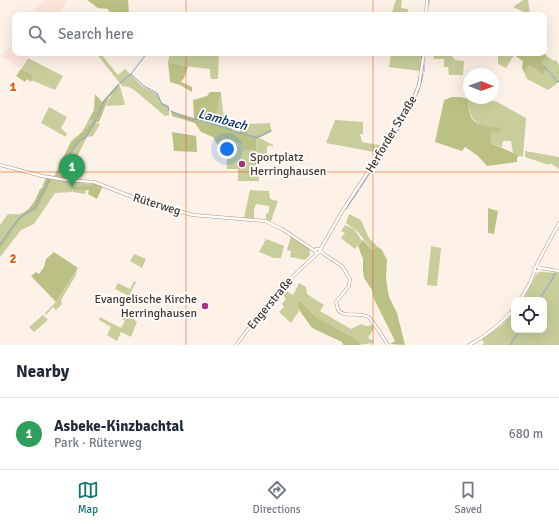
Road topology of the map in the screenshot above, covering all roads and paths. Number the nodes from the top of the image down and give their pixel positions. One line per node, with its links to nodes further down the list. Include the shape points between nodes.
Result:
1 (427, 0): 2 (street)
2 (426, 12)
3 (424, 56): 5 (street, Herforder Straße, via 421,78 414,100)
4 (0, 165): 7 (street, Rüterweg, via 59,179 94,182 143,201 193,215 265,221)
5 (357, 189): 7 (street, Engerstraße)
6 (559, 224): 8 (street, via 539,260)
7 (318, 251): 12 (street, Engerstraße, via 273,296); 13 (street, Rüterweg, via 342,266 350,281 336,302 338,310 344,315 369,317)
8 (537, 269): 9 (street); 10 (street)
9 (559, 271)
10 (522, 297)
11 (511, 312): 14 (street, via 490,333)
12 (236, 345)
13 (388, 345)
14 (469, 345)

